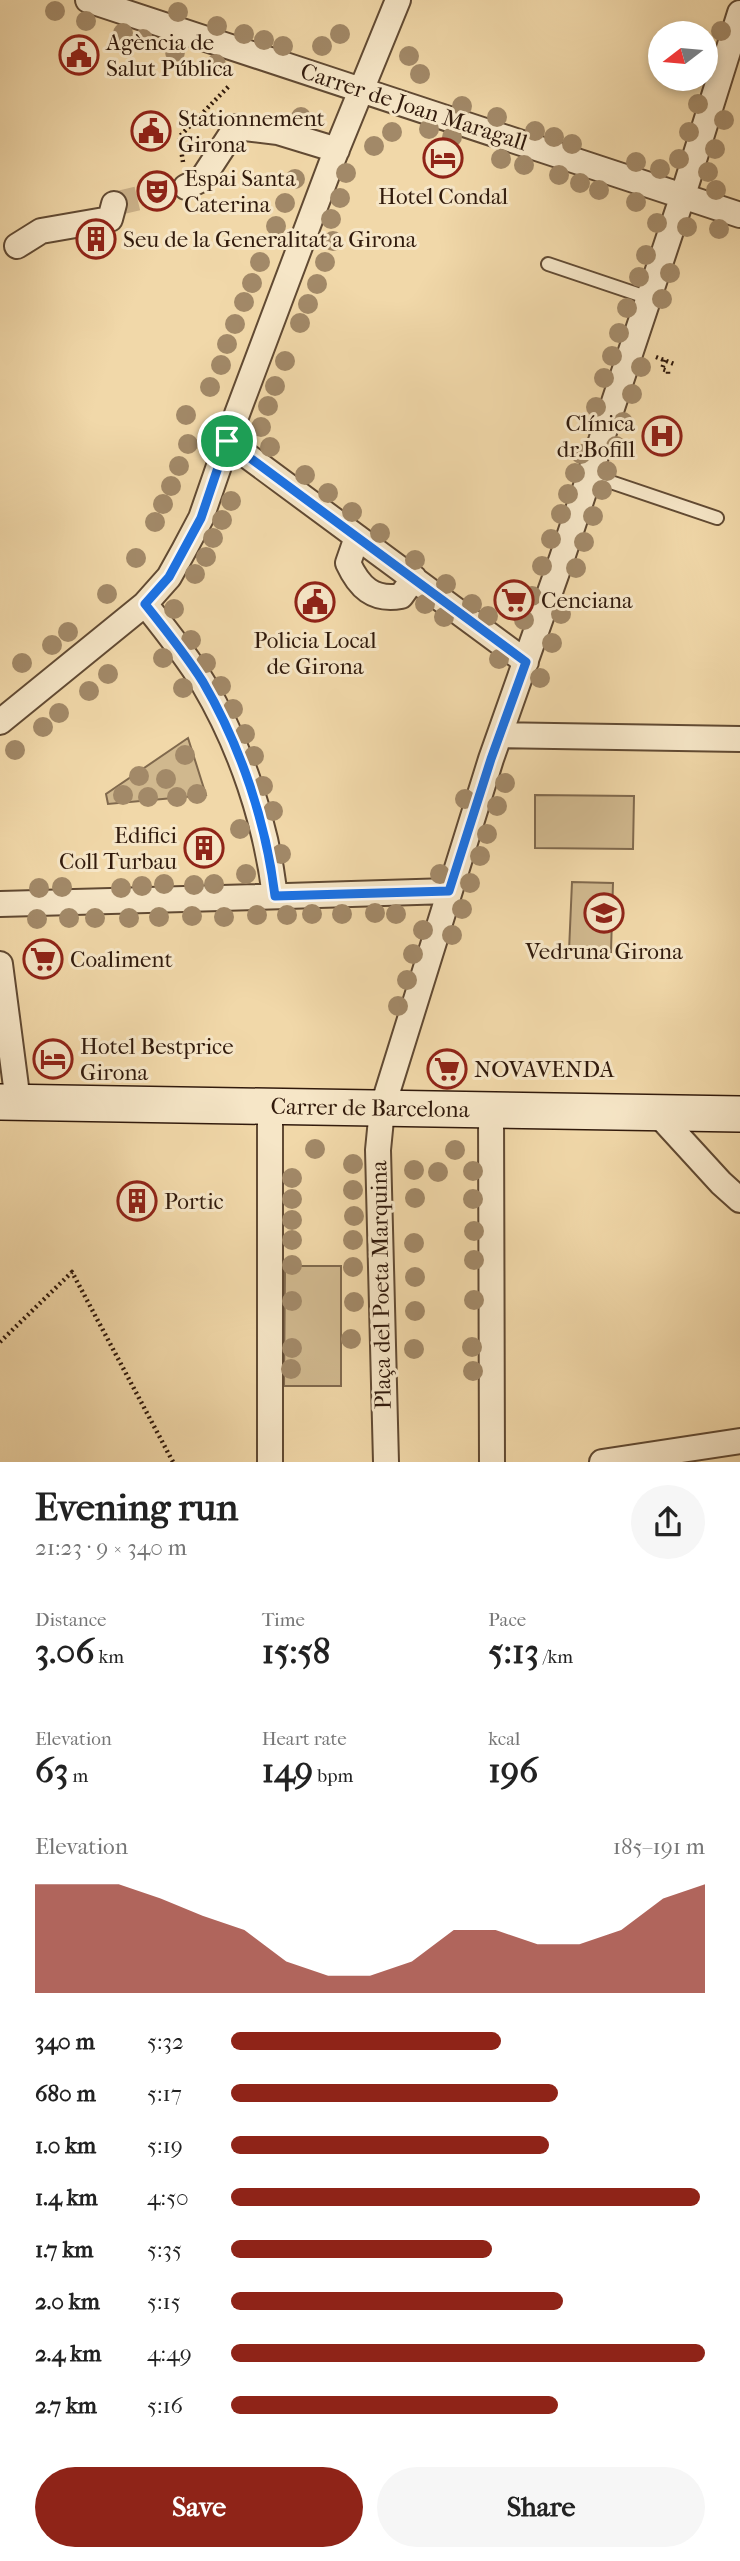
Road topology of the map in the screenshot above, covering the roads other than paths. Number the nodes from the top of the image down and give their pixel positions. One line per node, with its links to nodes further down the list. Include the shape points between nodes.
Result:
1 (88, 0): 4 (street, Carrer de Joan Maragall)
2 (397, 0): 4 (street)
3 (740, 13): 7 (street, Plaça del Poeta Marquina)
4 (362, 89): 5 (street); 7 (street, Carrer de Joan Maragall)
5 (337, 150): 6 (street, via 278,132 236,127 202,179); 13 (street)
6 (186, 187)
7 (683, 195): 9 (street, Carrer de Joan Maragall); 12 (street, Plaça del Poeta Marquina)
8 (114, 204): 10 (street, via 110,219 41,231)
9 (740, 215)
10 (17, 246)
11 (548, 264): 12 (lane)
12 (649, 298): 14 (street, Plaça del Poeta Marquina)
13 (227, 441): 16 (street); 18 (street, via 201,518 169,577)
14 (590, 475): 15 (lane); 19 (street, Plaça del Poeta Marquina)
15 (716, 518)
16 (357, 537): 17 (street); 17 (street, via 348,563 356,580 372,592 385,598 401,596)
17 (414, 578): 19 (street)
18 (145, 604): 20 (street); 24 (street, via 201,680 222,718 256,806)
19 (526, 662): 21 (street, Plaça del Poeta Marquina)
20 (0, 722)
21 (500, 735): 22 (street); 23 (street, Plaça del Poeta Marquina)
22 (740, 739)
23 (449, 891): 24 (street); 29 (street, Plaça del Poeta Marquina)
24 (275, 896): 25 (street)
25 (0, 904)
26 (0, 964): 27 (street)
27 (9, 1102): 28 (main road, Carrer de Barcelona)
28 (270, 1107): 29 (main road, Carrer de Barcelona); 35 (street)
29 (382, 1108): 30 (main road, Carrer de Barcelona); 36 (street, Plaça del Poeta Marquina, via 378,1150)
30 (491, 1110): 31 (main road, Carrer de Barcelona); 37 (street)
31 (656, 1112): 32 (main road, Carrer de Barcelona); 33 (street)
32 (740, 1114)
33 (740, 1200)
34 (740, 1441): 38 (street)
35 (270, 1462)
36 (386, 1462)
37 (492, 1462)
38 (602, 1462)

